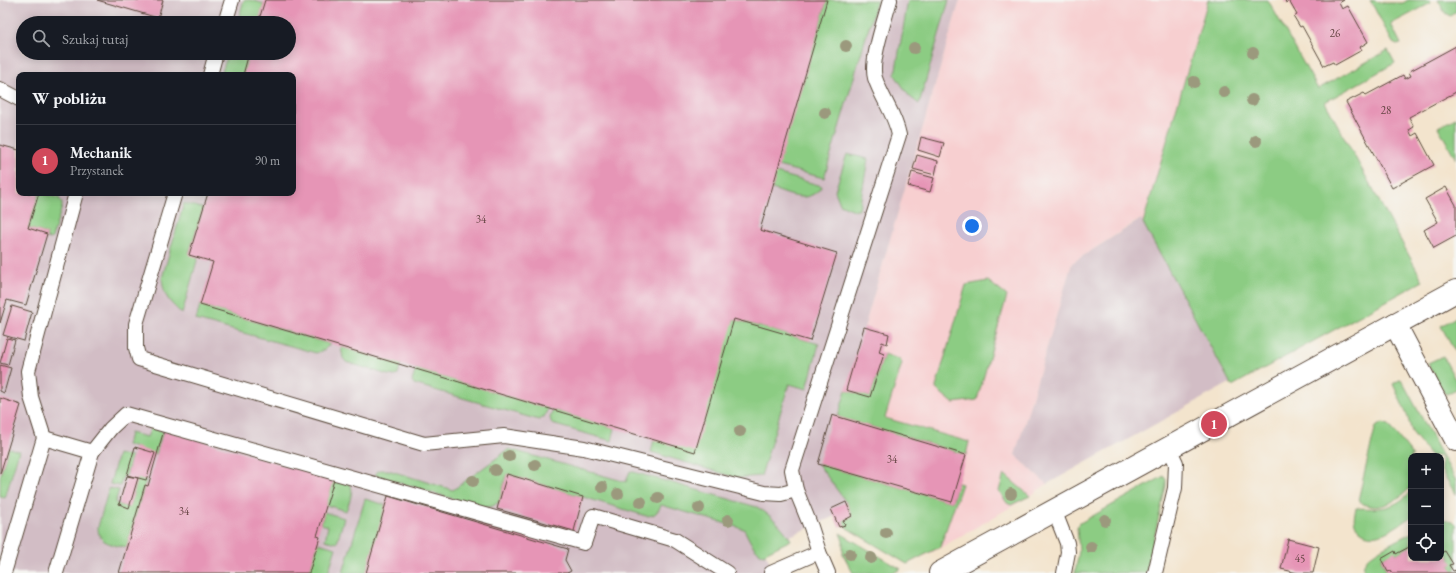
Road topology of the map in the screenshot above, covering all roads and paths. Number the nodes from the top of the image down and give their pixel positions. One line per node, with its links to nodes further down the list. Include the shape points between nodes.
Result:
1 (232, 0): 3 (lane)
2 (890, 0): 16 (lane, via 874,63 875,77 896,123 898,136 792,470)
3 (227, 16)
4 (214, 60): 5 (lane)
5 (211, 72)
6 (0, 89): 7 (lane)
7 (16, 97)
8 (75, 196): 12 (lane, via 28,370 31,397)
9 (174, 196): 16 (lane, via 136,324 136,348 139,359 424,444 504,436 584,448 764,493 781,494)
10 (1456, 291): 11 (street)
11 (1395, 324): 13 (street); 14 (street)
12 (44, 438): 15 (lane); 19 (lane)
13 (1456, 440)
14 (1169, 448): 17 (street); 26 (lane, via 1176,463 1176,481)
15 (92, 452): 20 (lane); 21 (lane, via 126,414 584,543 592,516 675,540)
16 (796, 490): 18 (lane, via 812,526)
17 (1054, 510): 24 (street); 25 (lane, via 1067,543)
18 (819, 552): 22 (lane); 23 (lane)
19 (4, 573)
20 (56, 573)
21 (727, 573)
22 (771, 573)
23 (828, 573)
24 (940, 573)
25 (1064, 573)
26 (1155, 573)

